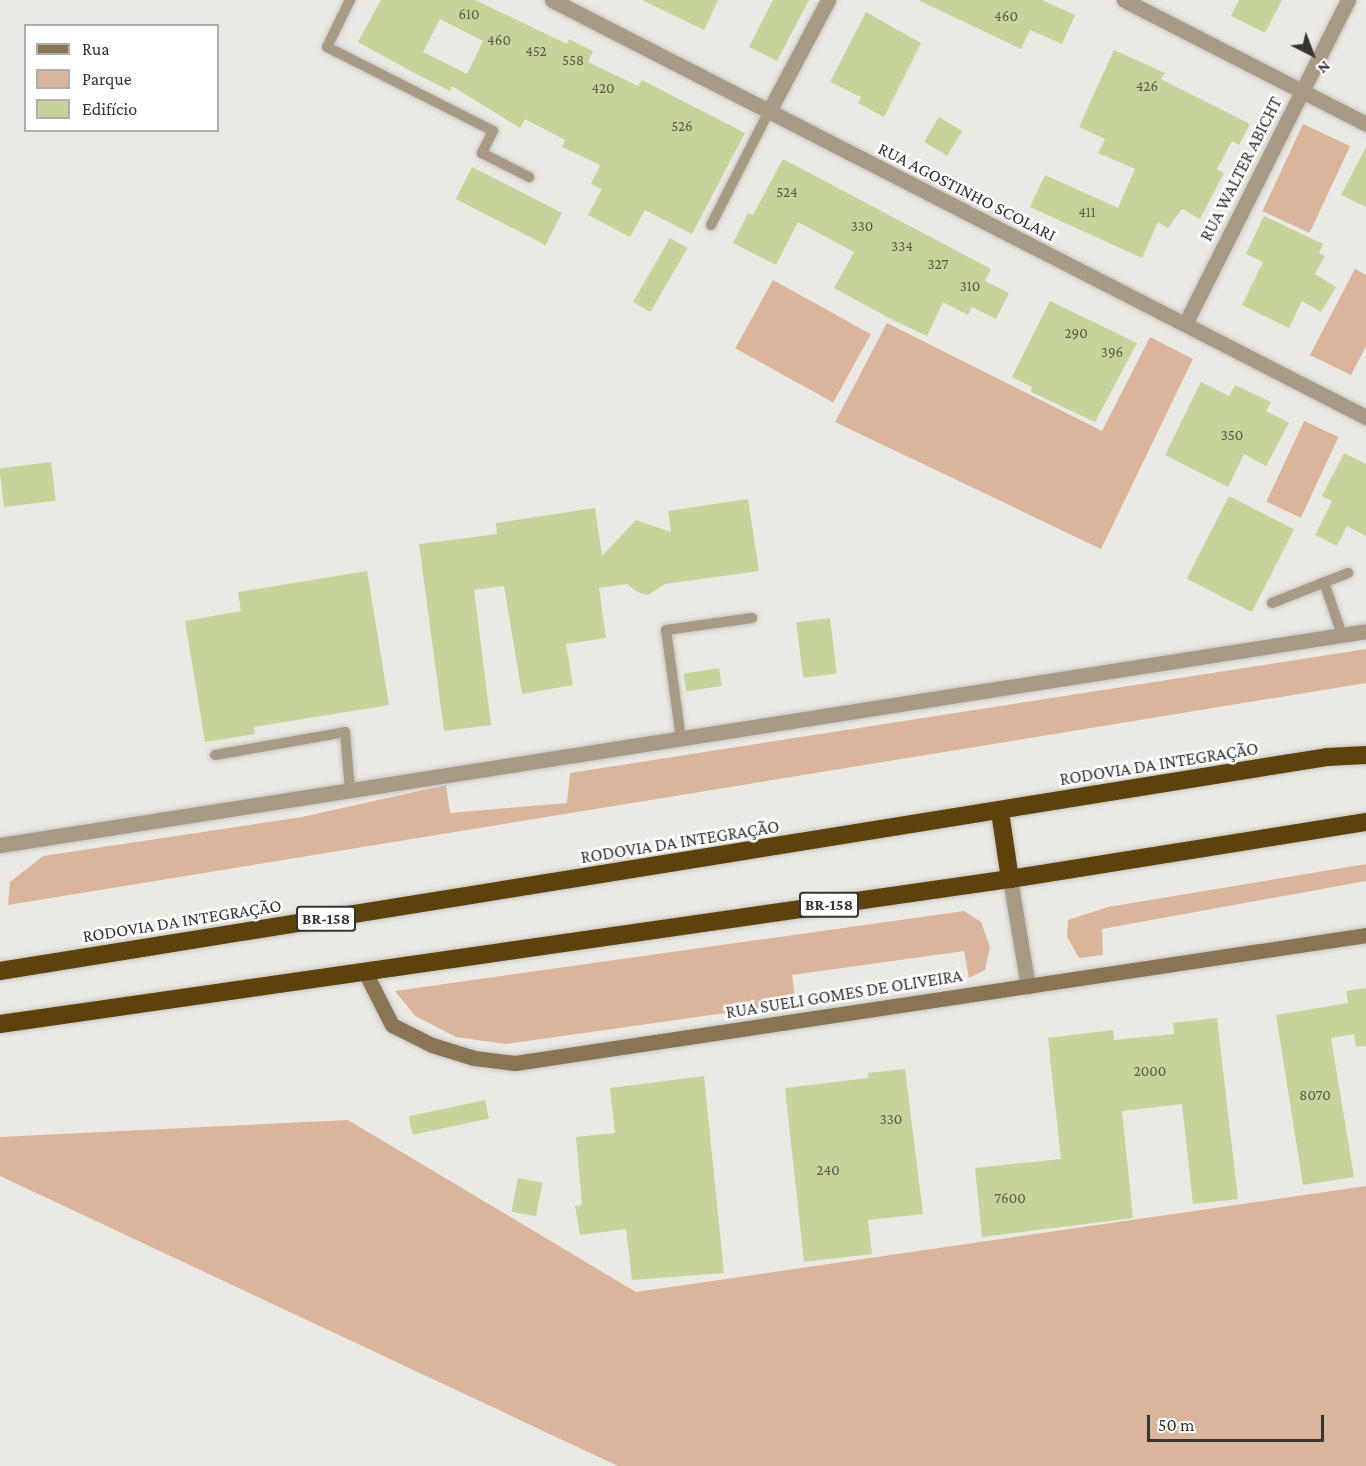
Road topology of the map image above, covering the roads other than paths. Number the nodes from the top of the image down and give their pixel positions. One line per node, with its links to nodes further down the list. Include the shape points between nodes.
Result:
1 (350, 0): 9 (lane, via 327,47 493,131 482,153)
2 (552, 0): 7 (street, RUA AGOSTINHO SCOLARI)
3 (828, 0): 7 (street)
4 (1124, 0): 6 (street)
5 (1348, 0): 6 (street, RUA WALTER ABICHT)
6 (1302, 92): 8 (street); 11 (street, RUA WALTER ABICHT)
7 (768, 113): 10 (lane); 11 (street, RUA AGOSTINHO SCOLARI)
8 (1366, 124)
9 (529, 177)
10 (711, 225)
11 (1185, 324): 12 (street, RUA AGOSTINHO SCOLARI)
12 (1366, 417)
13 (1348, 573): 14 (lane)
14 (1324, 582): 15 (lane); 18 (lane)
15 (1272, 603)
16 (752, 618): 19 (lane, via 666,630)
17 (1366, 631): 18 (street)
18 (1342, 635): 19 (street)
19 (681, 739): 24 (street)
20 (1366, 745): 23 (highway)
21 (215, 755): 24 (lane, via 345,732)
22 (1366, 755): 23 (highway, RODOVIA DA INTEGRAÇÃO / BR-158)
23 (1327, 757): 25 (highway, RODOVIA DA INTEGRAÇÃO / BR-158)
24 (350, 790): 27 (street)
25 (1000, 812): 28 (highway); 30 (highway, RODOVIA DA INTEGRAÇÃO / BR-158)
26 (1366, 822): 28 (highway, BR-158)
27 (0, 845)
28 (1010, 879): 31 (highway, BR-158); 32 (street)
29 (1366, 935): 32 (street, RUA SUELI GOMES DE OLIVEIRA)
30 (0, 971)
31 (365, 972): 32 (street, RUA SUELI GOMES DE OLIVEIRA, via 392,1025 432,1045 474,1058 515,1063); 33 (highway, BR-158)
32 (1028, 986)
33 (0, 1024)

